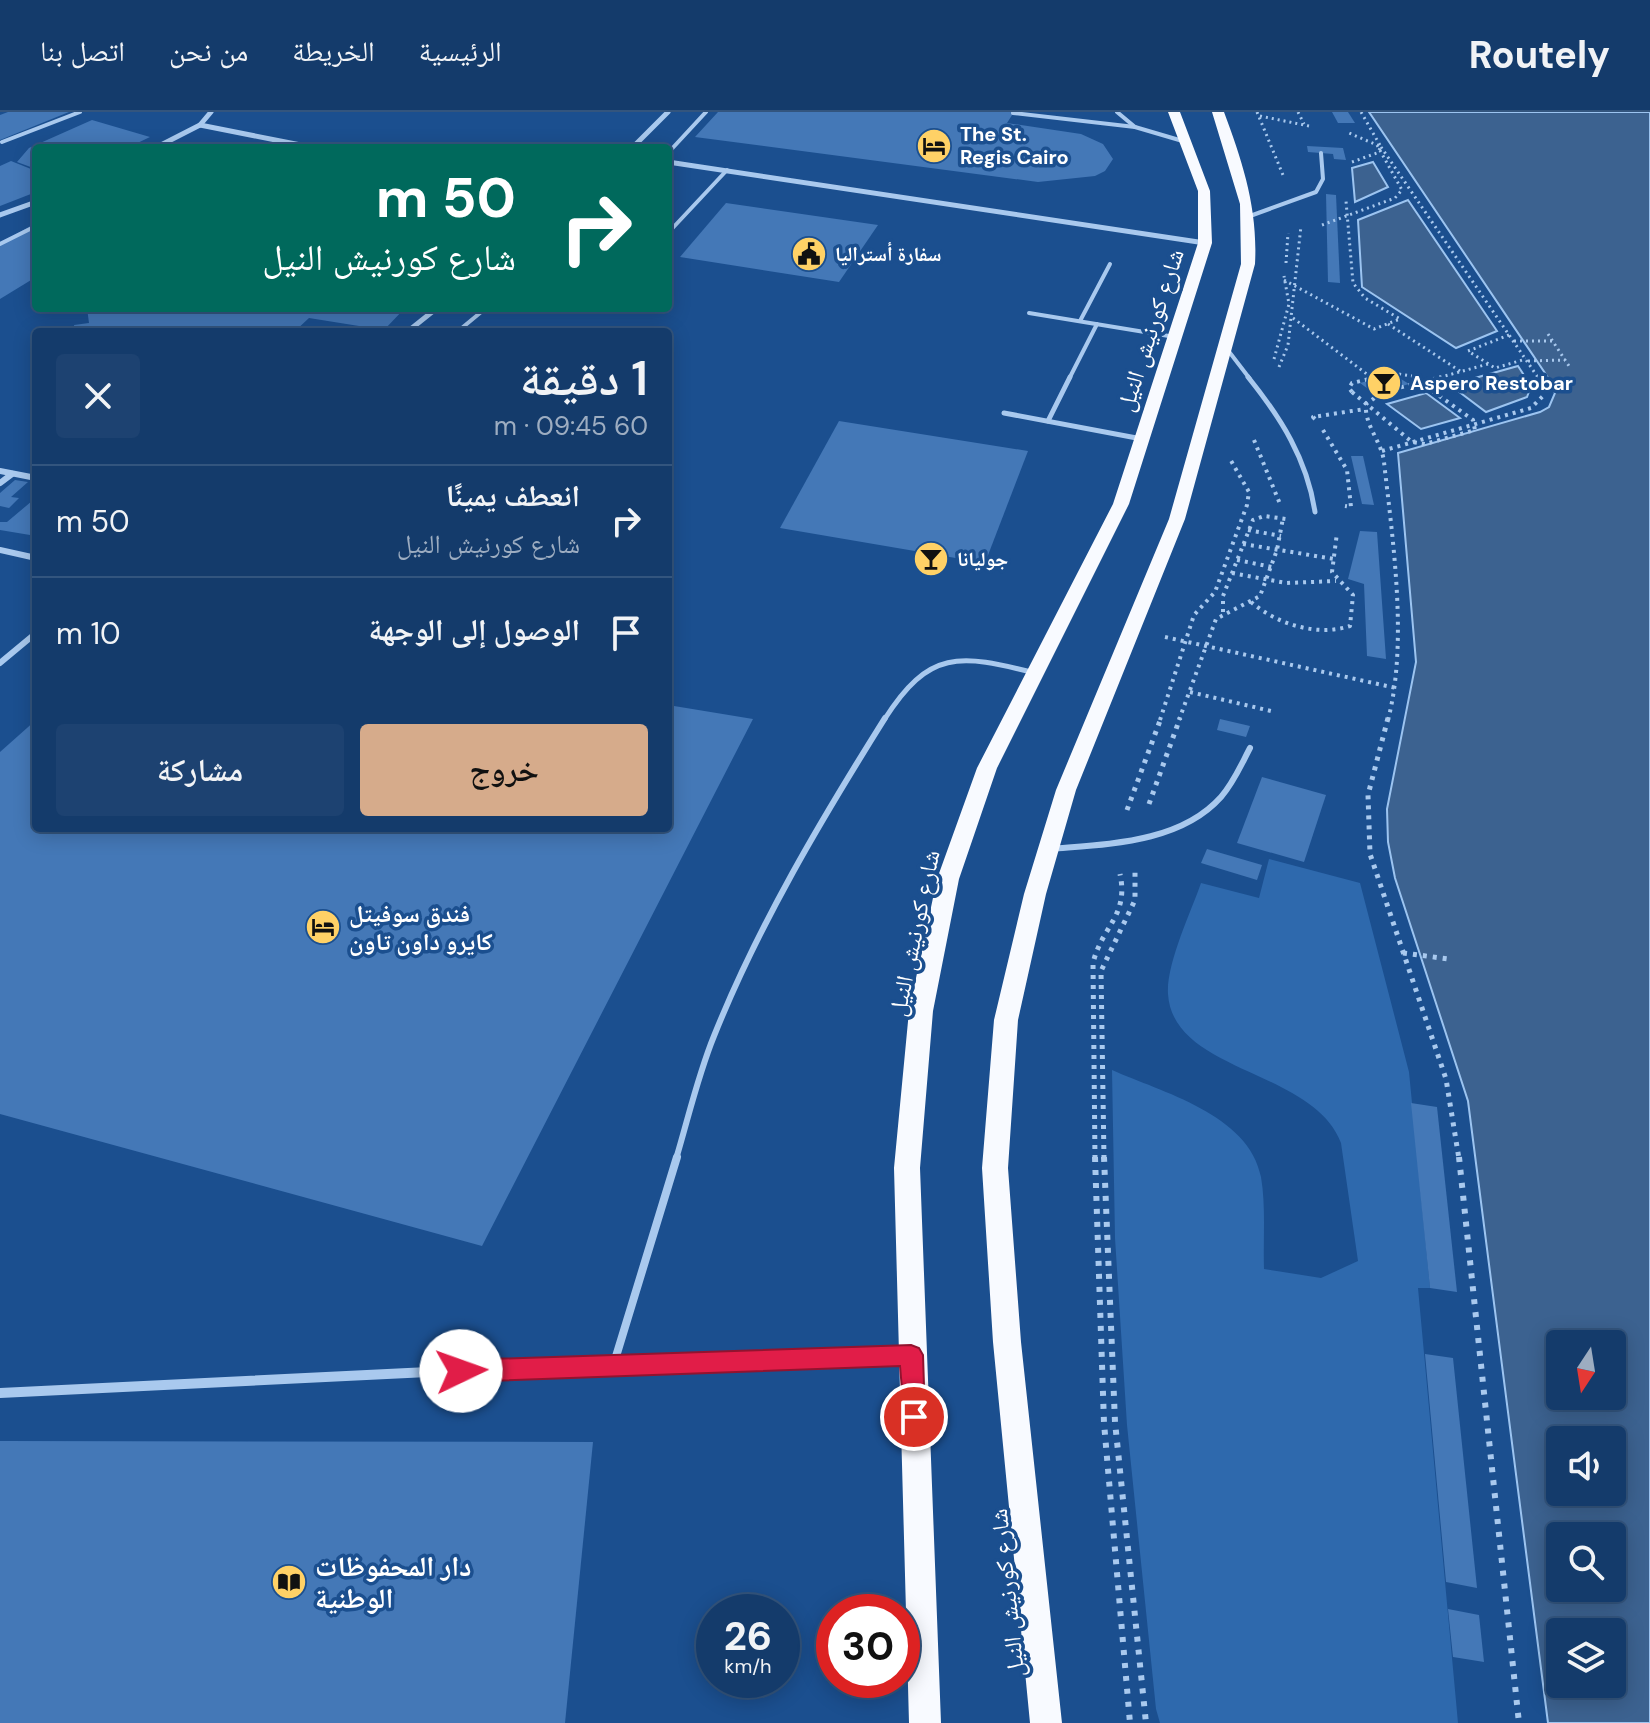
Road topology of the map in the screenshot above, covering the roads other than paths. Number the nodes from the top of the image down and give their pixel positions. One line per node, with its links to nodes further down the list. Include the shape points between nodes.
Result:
1 (80, 112): 12 (lane)
2 (211, 112): 9 (street)
3 (668, 112): 17 (street)
4 (706, 112): 18 (lane)
5 (1117, 112): 10 (lane)
6 (1174, 112): 13 (highway, شارع كورنيش النيل)
7 (1218, 112): 24 (highway, شارع كورنيش النيل, via 1248,191)
8 (1013, 113): 10 (lane)
9 (200, 125): 11 (street); 14 (street)
10 (1135, 127): 13 (lane)
11 (278, 141): 15 (lane); 16 (street)
12 (2, 142)
13 (1186, 142): 27 (highway, شارع كورنيش النيل, via 1204,191)
14 (163, 144)
15 (272, 144)
16 (294, 144)
17 (636, 144)
18 (672, 149)
19 (1321, 153): 24 (lane, via 1321,186 1308,197)
20 (672, 163): 21 (street)
21 (727, 170): 26 (lane); 27 (street)
22 (32, 203): 23 (street)
23 (0, 215)
24 (1250, 216): 38 (highway, شارع كورنيش النيل, via 1248,264)
25 (32, 228): 28 (lane)
26 (672, 229)
27 (1205, 243): 37 (highway, شارع كورنيش النيل)
28 (0, 244)
29 (1110, 264): 33 (lane)
30 (432, 312): 35 (street)
31 (481, 312): 36 (lane)
32 (1029, 313): 33 (lane)
33 (1080, 321): 34 (lane)
34 (1097, 324): 37 (lane); 40 (lane)
35 (412, 328)
36 (462, 328)
37 (1175, 337): 41 (highway, شارع كورنيش النيل)
38 (1226, 347): 46 (lane, via 1301,453); 53 (highway, شارع كورنيش النيل, via 1177,519 1066,790)
39 (1004, 413): 40 (lane)
40 (1048, 421): 41 (lane)
41 (1142, 439): 51 (highway, شارع كورنيش النيل, via 1121,504)
42 (0, 471): 43 (street)
43 (12, 474): 44 (street); 45 (street)
44 (32, 477)
45 (0, 483)
46 (1315, 512)
47 (0, 550): 48 (street)
48 (32, 557)
49 (32, 636): 50 (street)
50 (0, 663)
51 (1035, 673): 54 (highway, شارع كورنيش النيل, via 987,768 948,879 921,1011 907,1168); 55 (lane, via 983,661 924,669 905,686 812,834 713,1038)
52 (1250, 748): 53 (lane, via 1217,801 1169,830 1136,840)
53 (1048, 850): 58 (highway, شارع كورنيش النيل, via 1006,1020 995,1168)
54 (911, 1355): 55 (street); 57 (highway, شارع كورنيش النيل)
55 (614, 1363): 56 (street)
56 (0, 1393)
57 (925, 1723)
58 (1046, 1723)

